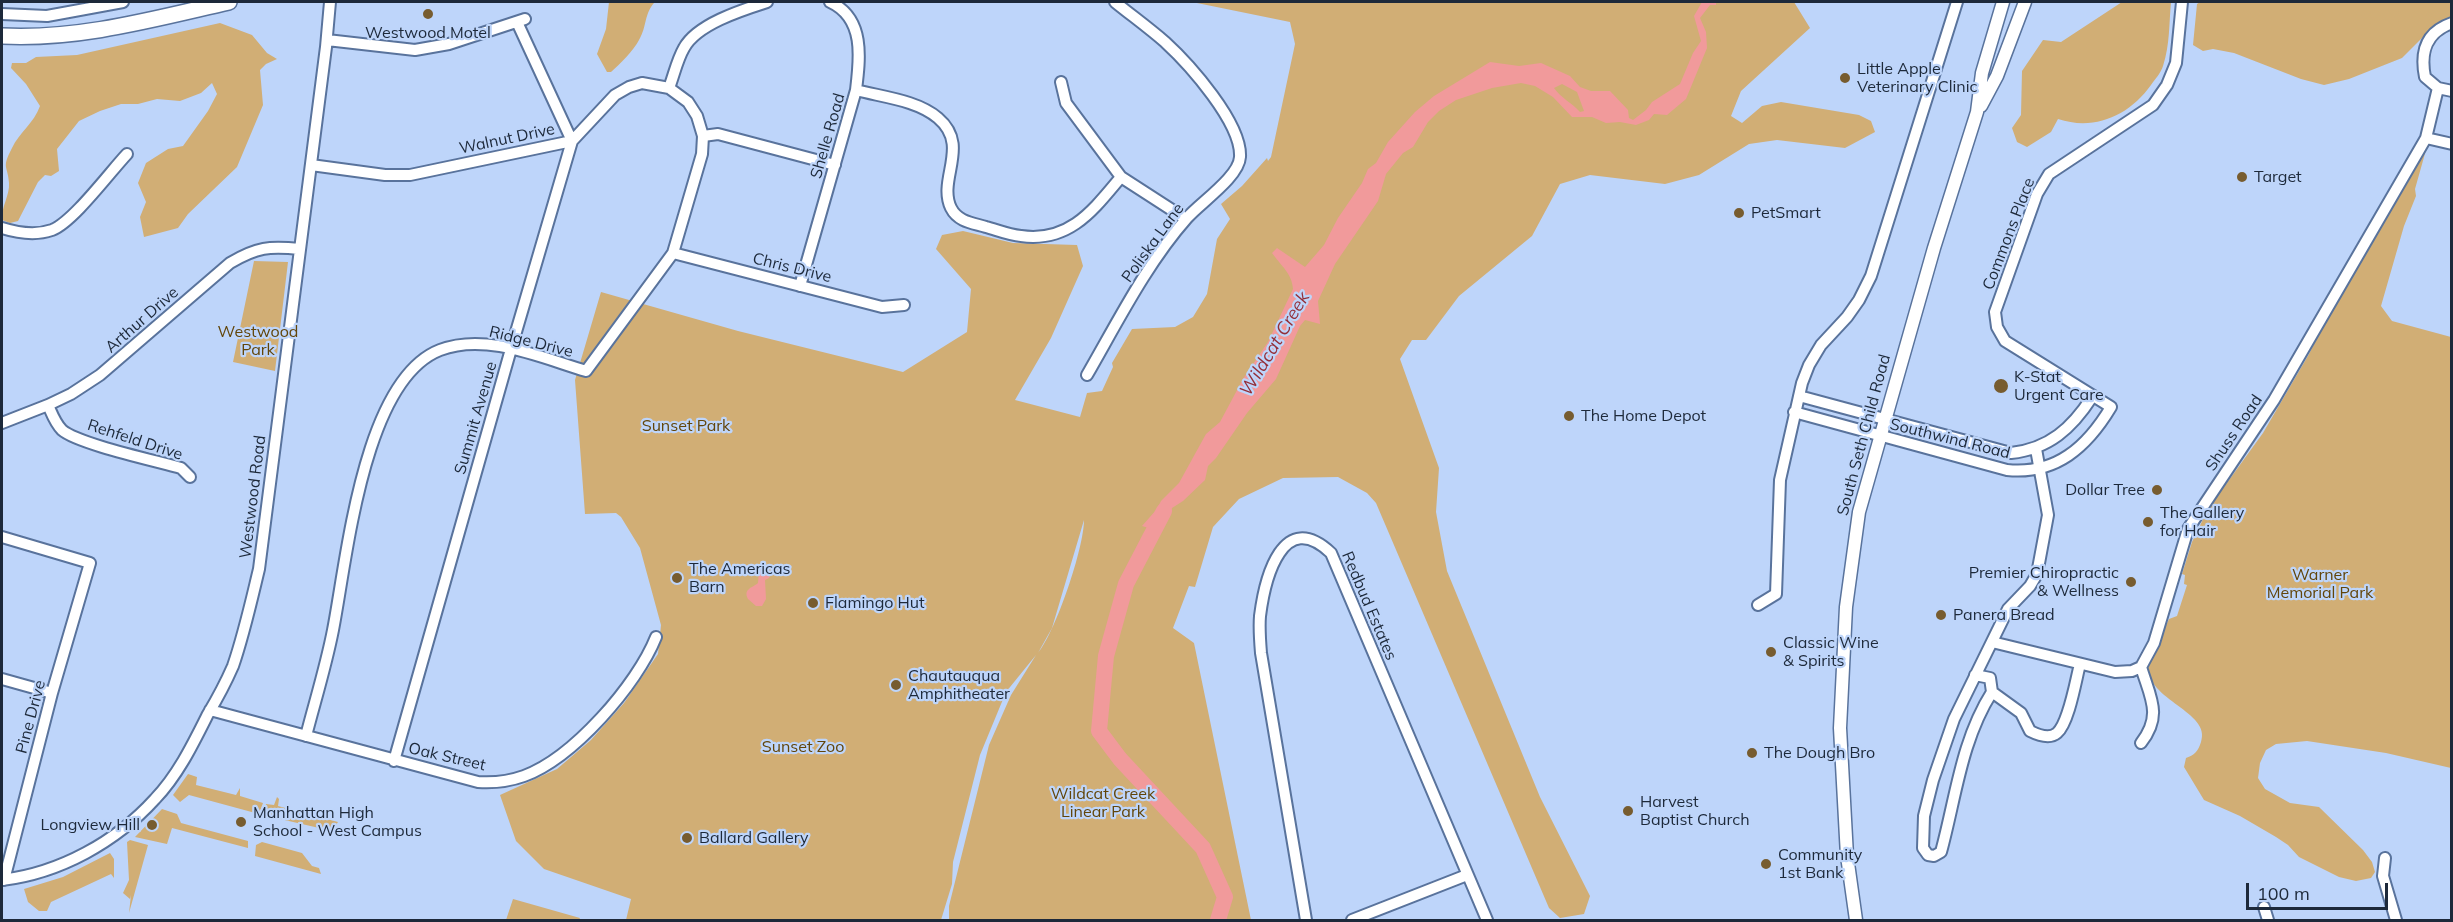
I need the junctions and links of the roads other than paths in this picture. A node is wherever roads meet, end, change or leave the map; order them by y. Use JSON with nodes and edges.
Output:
{"nodes":[{"id":1,"x":123,"y":2,"type":"edge"},
{"id":2,"x":229,"y":2,"type":"edge"},
{"id":3,"x":330,"y":2,"type":"edge"},
{"id":4,"x":767,"y":2,"type":"edge"},
{"id":5,"x":830,"y":2,"type":"edge"},
{"id":6,"x":1115,"y":2,"type":"edge"},
{"id":7,"x":1957,"y":2,"type":"edge"},
{"id":8,"x":2003,"y":2,"type":"edge"},
{"id":9,"x":2025,"y":2,"type":"edge"},
{"id":10,"x":2182,"y":2,"type":"edge"},
{"id":11,"x":2,"y":14,"type":"edge"},
{"id":12,"x":2451,"y":23,"type":"edge"},
{"id":13,"x":2,"y":36,"type":"edge"},
{"id":14,"x":327,"y":40,"type":"junction"},
{"id":15,"x":1061,"y":82,"type":"dead end"},
{"id":16,"x":669,"y":88,"type":"junction"},
{"id":17,"x":2439,"y":88,"type":"junction"},
{"id":18,"x":856,"y":90,"type":"junction"},
{"id":19,"x":2451,"y":92,"type":"edge"},
{"id":20,"x":1977,"y":112,"type":"junction"},
{"id":21,"x":703,"y":136,"type":"junction"},
{"id":22,"x":2426,"y":138,"type":"junction"},
{"id":23,"x":572,"y":141,"type":"junction"},
{"id":24,"x":2451,"y":144,"type":"edge"},
{"id":25,"x":127,"y":154,"type":"dead end"},
{"id":26,"x":311,"y":165,"type":"junction"},
{"id":27,"x":835,"y":165,"type":"junction"},
{"id":28,"x":1121,"y":177,"type":"junction"},
{"id":29,"x":1186,"y":219,"type":"junction"},
{"id":30,"x":2,"y":228,"type":"edge"},
{"id":31,"x":300,"y":249,"type":"junction"},
{"id":32,"x":673,"y":254,"type":"junction"},
{"id":33,"x":800,"y":286,"type":"junction"},
{"id":34,"x":904,"y":305,"type":"dead end"},
{"id":35,"x":511,"y":349,"type":"junction"},
{"id":36,"x":1087,"y":375,"type":"dead end"},
{"id":37,"x":59,"y":387,"type":"dead end"},
{"id":38,"x":1799,"y":396,"type":"junction"},
{"id":39,"x":2092,"y":397,"type":"junction"},
{"id":40,"x":64,"y":398,"type":"junction"},
{"id":41,"x":48,"y":405,"type":"junction"},
{"id":42,"x":2111,"y":407,"type":"joint"},
{"id":43,"x":1794,"y":412,"type":"junction"},
{"id":44,"x":1884,"y":419,"type":"junction"},
{"id":45,"x":2,"y":423,"type":"edge"},
{"id":46,"x":1879,"y":436,"type":"junction"},
{"id":47,"x":2036,"y":448,"type":"junction"},
{"id":48,"x":2041,"y":469,"type":"junction"},
{"id":49,"x":190,"y":477,"type":"dead end"},
{"id":50,"x":2,"y":537,"type":"edge"},
{"id":51,"x":1758,"y":605,"type":"dead end"},
{"id":52,"x":656,"y":637,"type":"dead end"},
{"id":53,"x":1992,"y":642,"type":"junction"},
{"id":54,"x":2079,"y":664,"type":"junction"},
{"id":55,"x":2141,"y":667,"type":"junction"},
{"id":56,"x":1975,"y":675,"type":"junction"},
{"id":57,"x":2,"y":680,"type":"edge"},
{"id":58,"x":1992,"y":692,"type":"junction"},
{"id":59,"x":52,"y":693,"type":"junction"},
{"id":60,"x":210,"y":710,"type":"junction"},
{"id":61,"x":306,"y":736,"type":"junction"},
{"id":62,"x":2141,"y":743,"type":"dead end"},
{"id":63,"x":394,"y":761,"type":"junction"},
{"id":64,"x":2385,"y":858,"type":"dead end"},
{"id":65,"x":1467,"y":875,"type":"junction"},
{"id":66,"x":3,"y":880,"type":"edge"},
{"id":67,"x":2264,"y":907,"type":"dead end"},
{"id":68,"x":1305,"y":921,"type":"edge"},
{"id":69,"x":1352,"y":921,"type":"edge"},
{"id":70,"x":1487,"y":921,"type":"edge"},
{"id":71,"x":1856,"y":921,"type":"edge"},
{"id":72,"x":2268,"y":921,"type":"edge"},
{"id":73,"x":2396,"y":921,"type":"edge"}],
"edges":[{"from":1,"to":11,"type":"street"},
{"from":2,"to":13,"type":"highway"},
{"from":3,"to":14,"type":"street","name":"Westwood Road"},
{"from":4,"to":16,"type":"street"},
{"from":5,"to":18,"type":"street","name":"Shelle Road"},
{"from":6,"to":29,"type":"street","name":"Poliska Lane"},
{"from":7,"to":38,"type":"street"},
{"from":8,"to":20,"type":"main road","name":"South Seth Child Road"},
{"from":9,"to":20,"type":"main road","name":"South Seth Child Road"},
{"from":10,"to":39,"type":"street","name":"Commons Place"},
{"from":12,"to":17,"type":"street"},
{"from":14,"to":23,"type":"street"},
{"from":14,"to":26,"type":"street","name":"Westwood Road"},
{"from":15,"to":28,"type":"street"},
{"from":16,"to":21,"type":"street"},
{"from":16,"to":23,"type":"street","name":"Walnut Drive"},
{"from":17,"to":19,"type":"street"},
{"from":17,"to":22,"type":"street","name":"Shuss Road"},
{"from":18,"to":27,"type":"street","name":"Shelle Road"},
{"from":18,"to":28,"type":"street"},
{"from":20,"to":44,"type":"main road","name":"South Seth Child Road"},
{"from":21,"to":27,"type":"street"},
{"from":21,"to":32,"type":"street","name":"Ridge Drive"},
{"from":22,"to":24,"type":"street"},
{"from":22,"to":55,"type":"street","name":"Shuss Road"},
{"from":23,"to":26,"type":"street","name":"Walnut Drive"},
{"from":23,"to":35,"type":"street","name":"Summit Avenue"},
{"from":25,"to":30,"type":"street"},
{"from":26,"to":31,"type":"street","name":"Westwood Road"},
{"from":27,"to":33,"type":"street","name":"Shelle Road"},
{"from":28,"to":29,"type":"street"},
{"from":29,"to":36,"type":"street","name":"Poliska Lane"},
{"from":31,"to":40,"type":"street","name":"Arthur Drive"},
{"from":31,"to":60,"type":"street","name":"Westwood Road"},
{"from":32,"to":33,"type":"street","name":"Chris Drive"},
{"from":32,"to":35,"type":"street","name":"Ridge Drive"},
{"from":33,"to":34,"type":"street","name":"Chris Drive"},
{"from":35,"to":61,"type":"street","name":"Ridge Drive"},
{"from":35,"to":63,"type":"street","name":"Summit Avenue"},
{"from":37,"to":40,"type":"street"},
{"from":38,"to":43,"type":"street"},
{"from":38,"to":44,"type":"street","name":"Southwind Road"},
{"from":39,"to":42,"type":"street","name":"Commons Place"},
{"from":39,"to":47,"type":"street","name":"Southwind Road"},
{"from":40,"to":41,"type":"street","name":"Arthur Drive"},
{"from":41,"to":45,"type":"street","name":"Arthur Drive"},
{"from":41,"to":49,"type":"street","name":"Rehfeld Drive"},
{"from":42,"to":48,"type":"street","name":"Southwind Road"},
{"from":43,"to":46,"type":"street","name":"Southwind Road"},
{"from":43,"to":51,"type":"street"},
{"from":44,"to":46,"type":"main road","name":"South Seth Child Road"},
{"from":44,"to":47,"type":"street","name":"Southwind Road"},
{"from":46,"to":48,"type":"street","name":"Southwind Road"},
{"from":46,"to":71,"type":"main road","name":"South Seth Child Road"},
{"from":47,"to":48,"type":"street"},
{"from":48,"to":53,"type":"street"},
{"from":50,"to":59,"type":"street","name":"Pine Drive"},
{"from":52,"to":63,"type":"street","name":"Oak Street"},
{"from":53,"to":54,"type":"street"},
{"from":53,"to":56,"type":"street"},
{"from":54,"to":55,"type":"street"},
{"from":54,"to":58,"type":"street"},
{"from":55,"to":62,"type":"street"},
{"from":56,"to":58,"type":"street"},
{"from":56,"to":58,"type":"street"},
{"from":57,"to":59,"type":"street"},
{"from":59,"to":66,"type":"street","name":"Pine Drive"},
{"from":60,"to":61,"type":"street","name":"Oak Street"},
{"from":60,"to":66,"type":"street","name":"Westwood Road"},
{"from":61,"to":63,"type":"street","name":"Oak Street"},
{"from":64,"to":73,"type":"street"},
{"from":65,"to":68,"type":"street","name":"Redbud Estates"},
{"from":65,"to":69,"type":"street"},
{"from":65,"to":70,"type":"street","name":"Redbud Estates"},
{"from":67,"to":72,"type":"street"}]}
